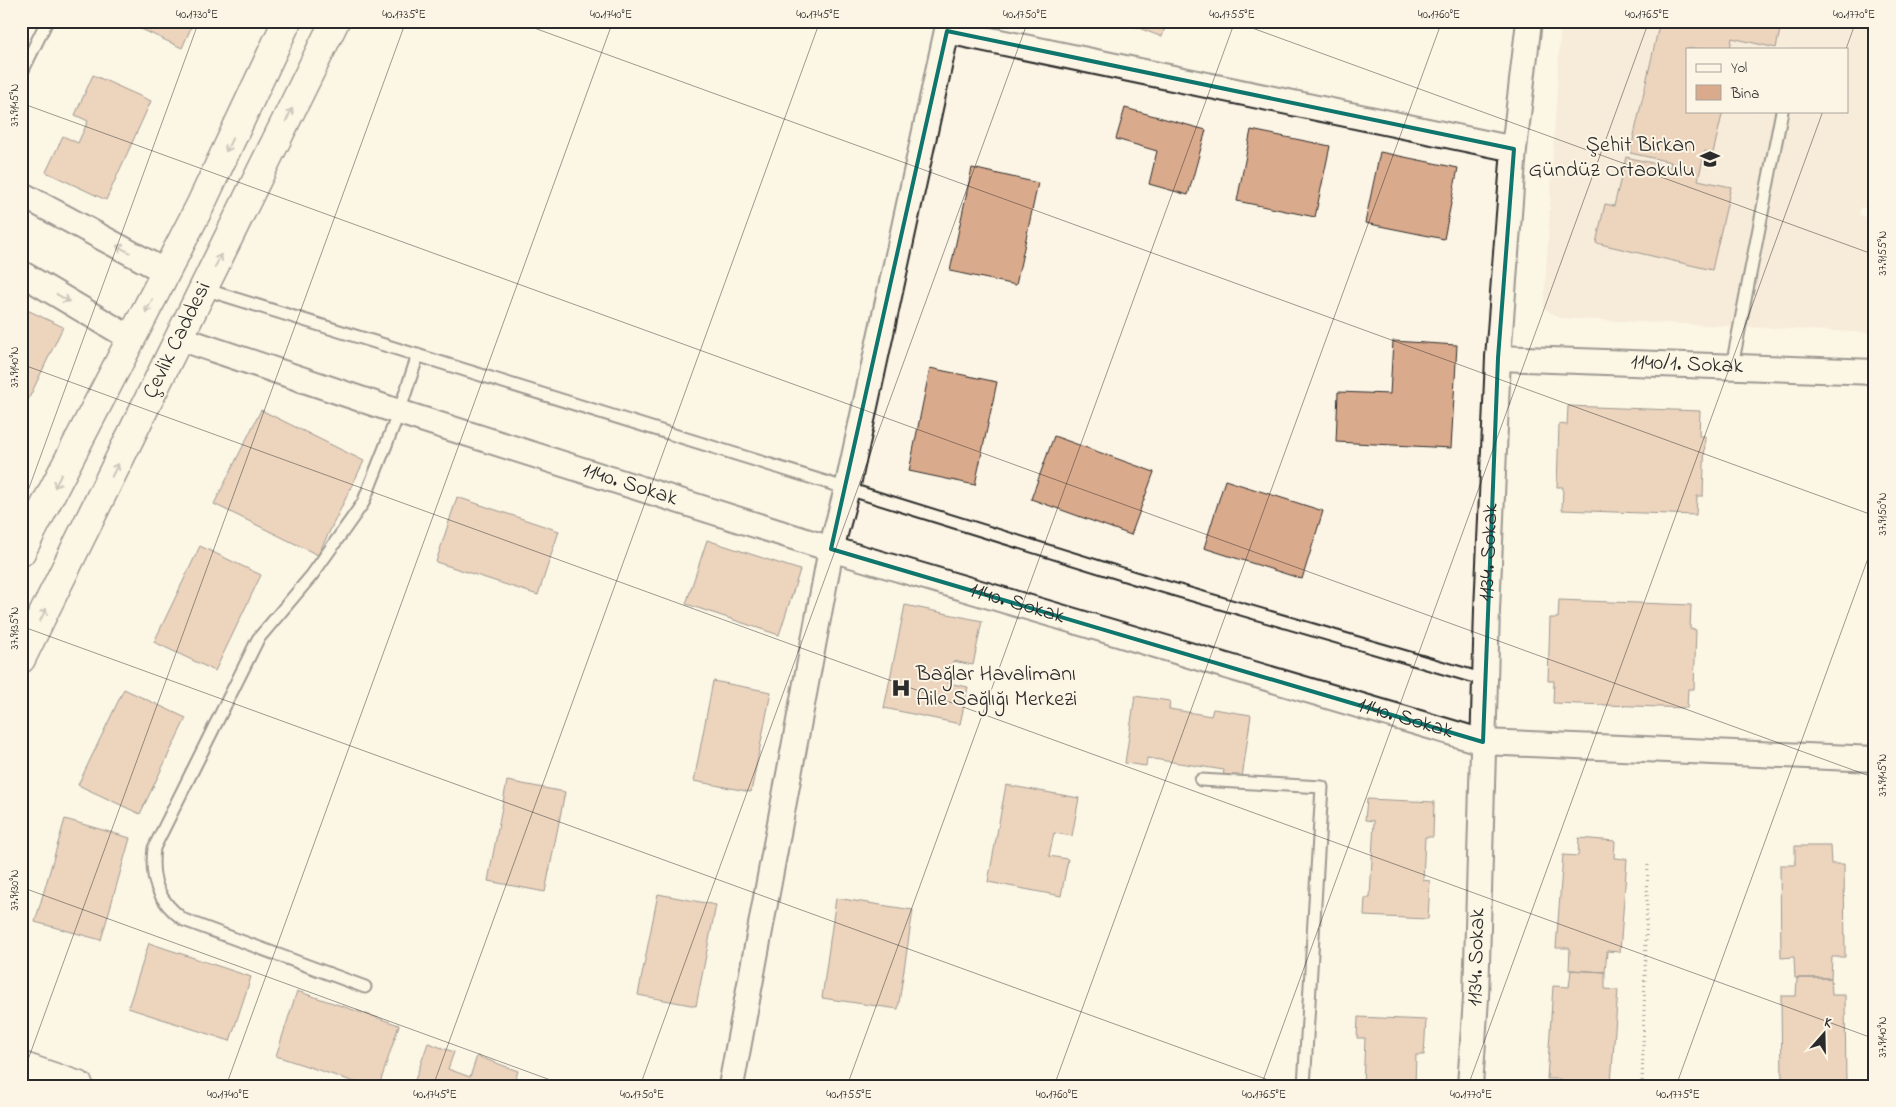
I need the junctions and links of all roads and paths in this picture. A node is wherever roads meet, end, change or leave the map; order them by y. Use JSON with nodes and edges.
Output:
{"nodes":[{"id":1,"x":47,"y":21,"type":"edge"},
{"id":2,"x":287,"y":21,"type":"edge"},
{"id":3,"x":335,"y":21,"type":"edge"},
{"id":4,"x":1529,"y":21,"type":"edge"},
{"id":5,"x":948,"y":26,"type":"edge"},
{"id":6,"x":21,"y":74,"type":"edge"},
{"id":7,"x":1782,"y":112,"type":"edge"},
{"id":8,"x":1514,"y":149,"type":"junction"},
{"id":9,"x":21,"y":194,"type":"edge"},
{"id":10,"x":166,"y":272,"type":"junction"},
{"id":11,"x":21,"y":273,"type":"edge"},
{"id":12,"x":204,"y":289,"type":"junction"},
{"id":13,"x":180,"y":338,"type":"junction"},
{"id":14,"x":132,"y":339,"type":"junction"},
{"id":15,"x":418,"y":355,"type":"junction"},
{"id":16,"x":1498,"y":358,"type":"junction"},
{"id":17,"x":1732,"y":366,"type":"junction"},
{"id":18,"x":1875,"y":372,"type":"edge"},
{"id":19,"x":399,"y":412,"type":"junction"},
{"id":20,"x":847,"y":489,"type":"junction"},
{"id":21,"x":831,"y":549,"type":"junction"},
{"id":22,"x":21,"y":552,"type":"edge"},
{"id":23,"x":21,"y":659,"type":"edge"},
{"id":24,"x":1485,"y":680,"type":"junction"},
{"id":25,"x":1483,"y":742,"type":"junction"},
{"id":26,"x":1875,"y":759,"type":"edge"},
{"id":27,"x":1201,"y":780,"type":"dead end"},
{"id":28,"x":1648,"y":863,"type":"dead end"},
{"id":29,"x":366,"y":987,"type":"dead end"},
{"id":30,"x":21,"y":1066,"type":"edge"},
{"id":31,"x":79,"y":1086,"type":"edge"},
{"id":32,"x":731,"y":1086,"type":"edge"},
{"id":33,"x":1304,"y":1086,"type":"edge"},
{"id":34,"x":1470,"y":1086,"type":"edge"},
{"id":35,"x":1642,"y":1086,"type":"edge"}],
"edges":[{"from":1,"to":6,"type":"lane"},
{"from":2,"to":10,"type":"main road","name":"Çevlik Caddesi","one_way":true},
{"from":12,"to":3,"type":"main road","name":"Çevlik Caddesi","one_way":true},
{"from":4,"to":8,"type":"street","name":"1134. Sokak"},
{"from":5,"to":8,"type":"street"},
{"from":5,"to":20,"type":"street"},
{"from":7,"to":17,"type":"lane"},
{"from":8,"to":16,"type":"street","name":"1134. Sokak"},
{"from":10,"to":9,"type":"street","one_way":true},
{"from":10,"to":14,"type":"main road","name":"Çevlik Caddesi","one_way":true},
{"from":11,"to":14,"type":"street","one_way":true},
{"from":12,"to":13,"type":"main road","name":"Çevlik Caddesi"},
{"from":12,"to":15,"type":"lane"},
{"from":13,"to":19,"type":"street","name":"1140. Sokak"},
{"from":23,"to":13,"type":"main road","name":"Çevlik Caddesi","one_way":true},
{"from":14,"to":22,"type":"main road","name":"Çevlik Caddesi","one_way":true},
{"from":15,"to":19,"type":"lane"},
{"from":15,"to":20,"type":"lane"},
{"from":16,"to":17,"type":"street","name":"1140/1. Sokak"},
{"from":16,"to":24,"type":"street","name":"1134. Sokak"},
{"from":17,"to":18,"type":"street","name":"1140/1. Sokak"},
{"from":19,"to":21,"type":"street","name":"1140. Sokak"},
{"from":19,"to":29,"type":"lane"},
{"from":20,"to":21,"type":"street"},
{"from":20,"to":24,"type":"lane"},
{"from":21,"to":25,"type":"street","name":"1140. Sokak"},
{"from":21,"to":32,"type":"street"},
{"from":24,"to":25,"type":"street","name":"1134. Sokak"},
{"from":25,"to":26,"type":"street","name":"1140. Sokak"},
{"from":25,"to":34,"type":"street","name":"1134. Sokak"},
{"from":27,"to":33,"type":"lane"},
{"from":28,"to":35,"type":"path"},
{"from":30,"to":31,"type":"main road"}]}
